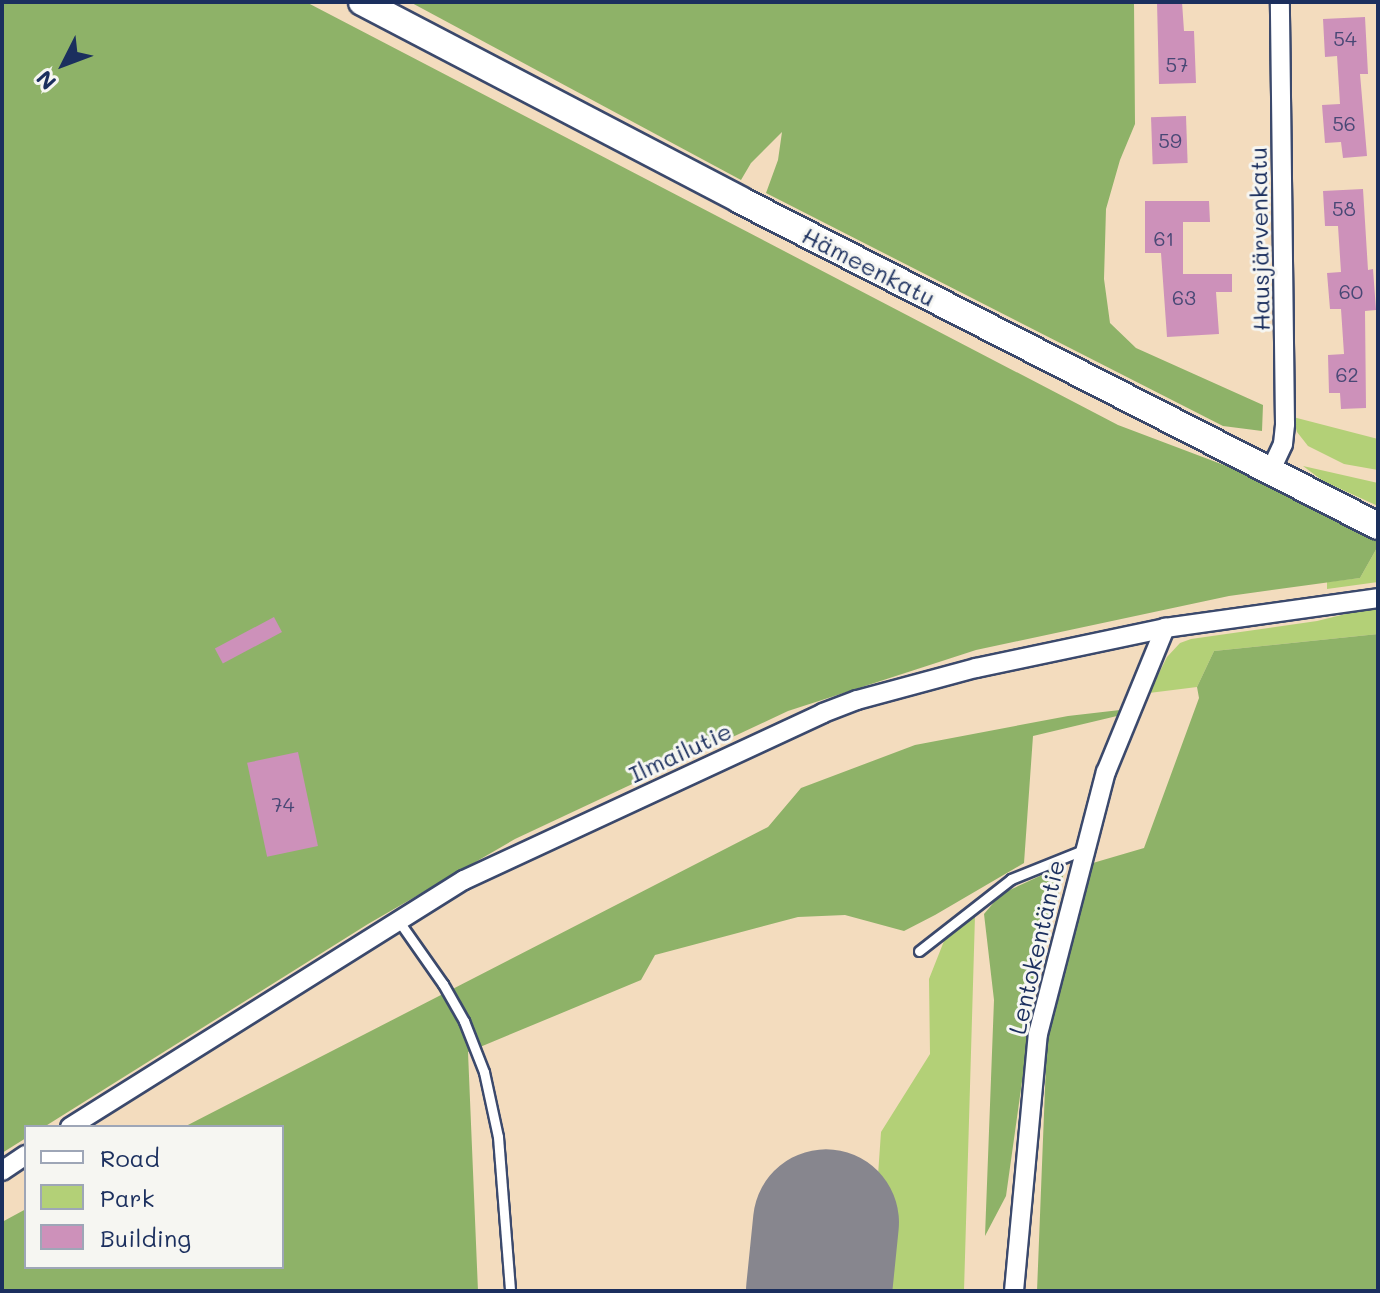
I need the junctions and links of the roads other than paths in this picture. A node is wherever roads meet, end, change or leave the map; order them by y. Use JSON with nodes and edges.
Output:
{"nodes":[{"id":1,"x":362,"y":2,"type":"edge"},
{"id":2,"x":1280,"y":2,"type":"edge"},
{"id":3,"x":1270,"y":472,"type":"junction"},
{"id":4,"x":1378,"y":526,"type":"edge"},
{"id":5,"x":1378,"y":598,"type":"edge"},
{"id":6,"x":1165,"y":628,"type":"junction"},
{"id":7,"x":1083,"y":850,"type":"junction"},
{"id":8,"x":398,"y":920,"type":"junction"},
{"id":9,"x":919,"y":951,"type":"dead end"},
{"id":10,"x":73,"y":1125,"type":"edge"},
{"id":11,"x":24,"y":1156,"type":"edge"},
{"id":12,"x":2,"y":1171,"type":"edge"},
{"id":13,"x":510,"y":1291,"type":"edge"},
{"id":14,"x":1014,"y":1291,"type":"edge"}],
"edges":[{"from":1,"to":3,"type":"main road","name":"Hämeenkatu"},
{"from":2,"to":3,"type":"street","name":"Hausjärvenkatu"},
{"from":3,"to":4,"type":"main road","name":"Hämeenkatu"},
{"from":5,"to":6,"type":"street","name":"Ilmailutie"},
{"from":6,"to":7,"type":"street","name":"Lentokentäntie"},
{"from":6,"to":8,"type":"street","name":"Ilmailutie"},
{"from":7,"to":9,"type":"lane"},
{"from":7,"to":14,"type":"street","name":"Lentokentäntie"},
{"from":8,"to":10,"type":"street","name":"Ilmailutie"},
{"from":8,"to":13,"type":"lane"},
{"from":11,"to":12,"type":"street"}]}
